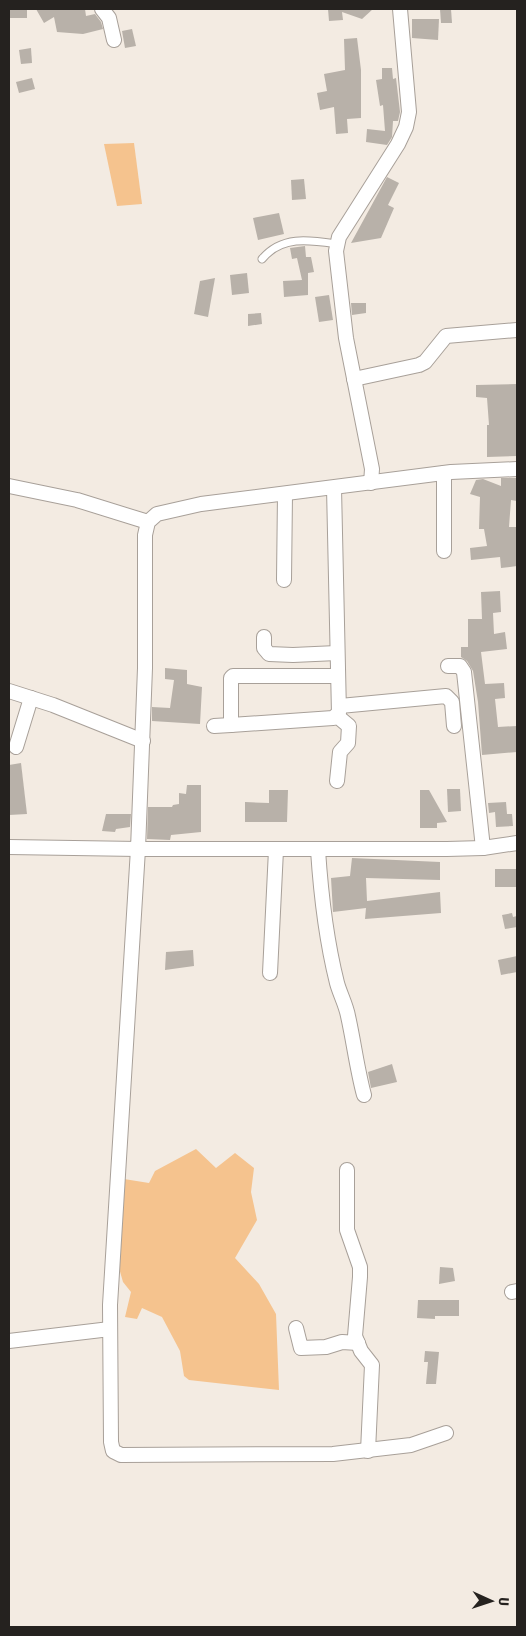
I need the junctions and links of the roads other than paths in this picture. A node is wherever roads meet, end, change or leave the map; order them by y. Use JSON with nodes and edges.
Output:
{"nodes":[{"id":1,"x":102,"y":9,"type":"edge"},
{"id":2,"x":400,"y":9,"type":"edge"},
{"id":3,"x":114,"y":40,"type":"dead end"},
{"id":4,"x":337,"y":244,"type":"junction"},
{"id":5,"x":262,"y":259,"type":"dead end"},
{"id":6,"x":517,"y":330,"type":"edge"},
{"id":7,"x":354,"y":379,"type":"junction"},
{"id":8,"x":517,"y":469,"type":"edge"},
{"id":9,"x":444,"y":472,"type":"junction"},
{"id":10,"x":371,"y":483,"type":"junction"},
{"id":11,"x":9,"y":486,"type":"edge"},
{"id":12,"x":334,"y":488,"type":"junction"},
{"id":13,"x":285,"y":494,"type":"junction"},
{"id":14,"x":148,"y":522,"type":"junction"},
{"id":15,"x":444,"y":551,"type":"dead end"},
{"id":16,"x":284,"y":580,"type":"dead end"},
{"id":17,"x":264,"y":637,"type":"dead end"},
{"id":18,"x":337,"y":653,"type":"junction"},
{"id":19,"x":448,"y":666,"type":"dead end"},
{"id":20,"x":337,"y":676,"type":"junction"},
{"id":21,"x":9,"y":691,"type":"edge"},
{"id":22,"x":31,"y":698,"type":"junction"},
{"id":23,"x":339,"y":711,"type":"junction"},
{"id":24,"x":231,"y":725,"type":"junction"},
{"id":25,"x":214,"y":726,"type":"dead end"},
{"id":26,"x":454,"y":726,"type":"dead end"},
{"id":27,"x":142,"y":742,"type":"junction"},
{"id":28,"x":16,"y":748,"type":"dead end"},
{"id":29,"x":337,"y":781,"type":"dead end"},
{"id":30,"x":517,"y":843,"type":"edge"},
{"id":31,"x":9,"y":847,"type":"edge"},
{"id":32,"x":483,"y":848,"type":"junction"},
{"id":33,"x":138,"y":849,"type":"junction"},
{"id":34,"x":276,"y":850,"type":"junction"},
{"id":35,"x":318,"y":850,"type":"junction"},
{"id":36,"x":270,"y":972,"type":"dead end"},
{"id":37,"x":364,"y":1095,"type":"dead end"},
{"id":38,"x":347,"y":1170,"type":"dead end"},
{"id":39,"x":296,"y":1328,"type":"dead end"},
{"id":40,"x":110,"y":1329,"type":"junction"},
{"id":41,"x":9,"y":1341,"type":"edge"},
{"id":42,"x":358,"y":1343,"type":"junction"},
{"id":43,"x":446,"y":1433,"type":"dead end"},
{"id":44,"x":368,"y":1451,"type":"junction"}],
"edges":[{"from":1,"to":3,"type":"street"},
{"from":2,"to":4,"type":"street"},
{"from":4,"to":5,"type":"lane"},
{"from":4,"to":7,"type":"street"},
{"from":6,"to":7,"type":"street"},
{"from":7,"to":10,"type":"street"},
{"from":8,"to":9,"type":"street"},
{"from":9,"to":10,"type":"street"},
{"from":9,"to":15,"type":"street"},
{"from":10,"to":12,"type":"street"},
{"from":11,"to":14,"type":"street"},
{"from":12,"to":13,"type":"street"},
{"from":12,"to":18,"type":"street"},
{"from":13,"to":14,"type":"street"},
{"from":13,"to":16,"type":"street"},
{"from":14,"to":27,"type":"street"},
{"from":17,"to":18,"type":"street"},
{"from":18,"to":20,"type":"street"},
{"from":19,"to":32,"type":"street"},
{"from":20,"to":23,"type":"street"},
{"from":20,"to":24,"type":"street"},
{"from":21,"to":22,"type":"street"},
{"from":22,"to":27,"type":"street"},
{"from":22,"to":28,"type":"street"},
{"from":23,"to":24,"type":"street"},
{"from":23,"to":26,"type":"street"},
{"from":23,"to":29,"type":"street"},
{"from":24,"to":25,"type":"street"},
{"from":27,"to":33,"type":"street"},
{"from":30,"to":32,"type":"street"},
{"from":31,"to":33,"type":"street"},
{"from":32,"to":35,"type":"street"},
{"from":33,"to":34,"type":"street"},
{"from":33,"to":40,"type":"street"},
{"from":34,"to":35,"type":"street"},
{"from":34,"to":36,"type":"street"},
{"from":35,"to":37,"type":"street"},
{"from":38,"to":42,"type":"street"},
{"from":39,"to":42,"type":"street"},
{"from":40,"to":41,"type":"street"},
{"from":40,"to":44,"type":"street"},
{"from":42,"to":44,"type":"street"},
{"from":43,"to":44,"type":"street"}]}
